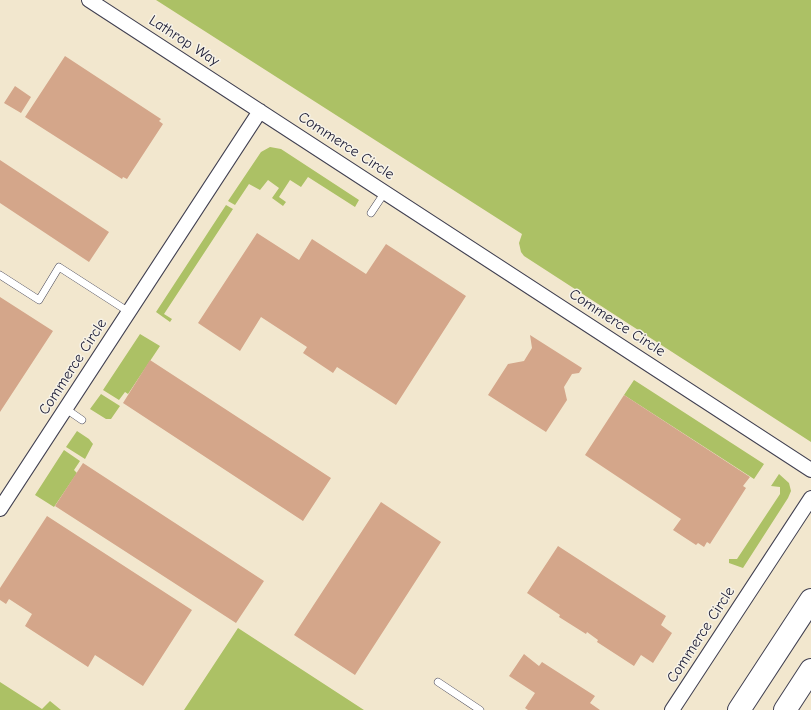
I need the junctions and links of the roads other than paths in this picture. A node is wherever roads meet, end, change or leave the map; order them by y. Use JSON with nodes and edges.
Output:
{"nodes":[{"id":1,"x":89,"y":0,"type":"edge"},
{"id":2,"x":260,"y":111,"type":"junction"},
{"id":3,"x":385,"y":192,"type":"junction"},
{"id":4,"x":371,"y":213,"type":"dead end"},
{"id":5,"x":0,"y":275,"type":"edge"},
{"id":6,"x":129,"y":312,"type":"junction"},
{"id":7,"x":66,"y":409,"type":"junction"},
{"id":8,"x":82,"y":420,"type":"dead end"},
{"id":9,"x":811,"y":470,"type":"edge"},
{"id":10,"x":811,"y":498,"type":"edge"},
{"id":11,"x":0,"y":510,"type":"edge"},
{"id":12,"x":811,"y":600,"type":"edge"},
{"id":13,"x":811,"y":670,"type":"edge"},
{"id":14,"x":438,"y":682,"type":"dead end"},
{"id":15,"x":480,"y":710,"type":"edge"},
{"id":16,"x":672,"y":710,"type":"edge"},
{"id":17,"x":739,"y":710,"type":"edge"},
{"id":18,"x":785,"y":710,"type":"edge"}],
"edges":[{"from":1,"to":2,"type":"street","name":"Lathrop Way"},
{"from":2,"to":3,"type":"street","name":"Commerce Circle"},
{"from":2,"to":6,"type":"street","name":"Commerce Circle"},
{"from":3,"to":4,"type":"lane"},
{"from":3,"to":9,"type":"street","name":"Commerce Circle"},
{"from":5,"to":6,"type":"lane"},
{"from":6,"to":7,"type":"street","name":"Commerce Circle"},
{"from":7,"to":8,"type":"lane"},
{"from":7,"to":11,"type":"street","name":"Commerce Circle"},
{"from":10,"to":16,"type":"street","name":"Commerce Circle"},
{"from":12,"to":17,"type":"highway"},
{"from":13,"to":18,"type":"highway"},
{"from":14,"to":15,"type":"lane"}]}
